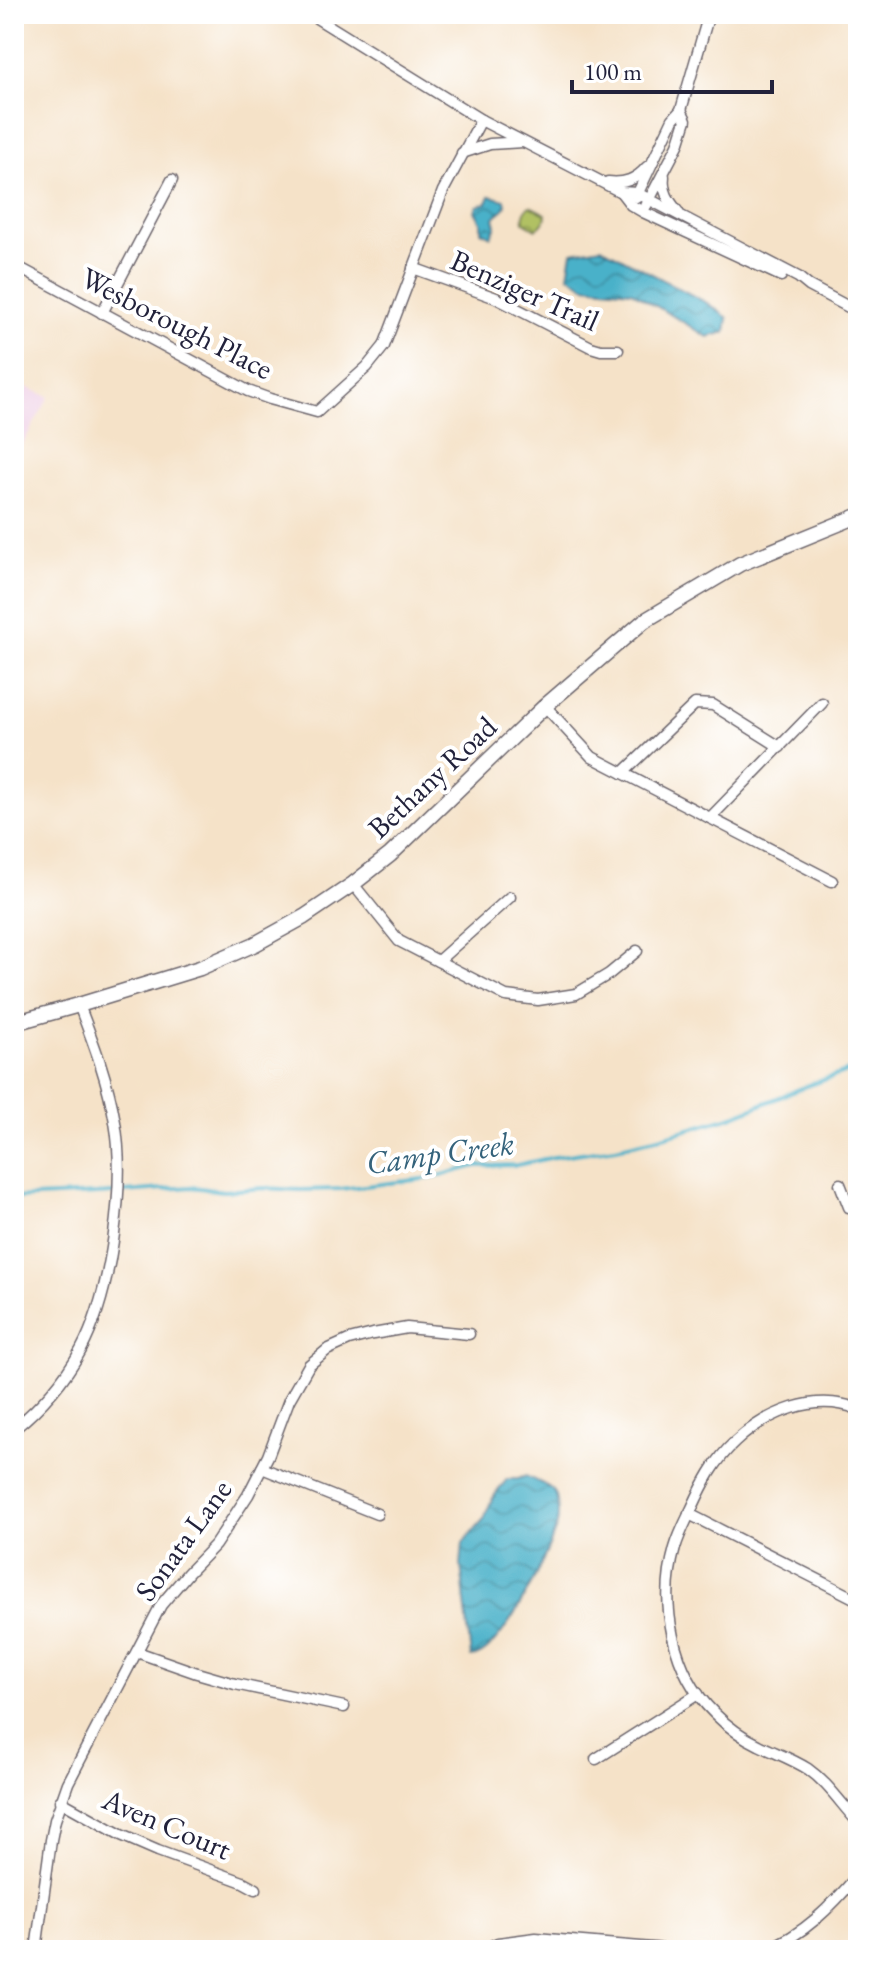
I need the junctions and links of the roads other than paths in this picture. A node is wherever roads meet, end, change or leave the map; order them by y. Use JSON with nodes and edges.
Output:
{"nodes":[{"id":1,"x":310,"y":14,"type":"edge"},
{"id":2,"x":709,"y":14,"type":"edge"},
{"id":3,"x":681,"y":110,"type":"junction"},
{"id":4,"x":481,"y":120,"type":"junction"},
{"id":5,"x":527,"y":143,"type":"junction"},
{"id":6,"x":462,"y":153,"type":"junction"},
{"id":7,"x":657,"y":153,"type":"junction"},
{"id":8,"x":665,"y":171,"type":"junction"},
{"id":9,"x":591,"y":177,"type":"junction"},
{"id":10,"x":172,"y":180,"type":"dead end"},
{"id":11,"x":621,"y":192,"type":"junction"},
{"id":12,"x":637,"y":193,"type":"junction"},
{"id":13,"x":650,"y":200,"type":"junction"},
{"id":14,"x":631,"y":205,"type":"junction"},
{"id":15,"x":643,"y":212,"type":"junction"},
{"id":16,"x":686,"y":219,"type":"junction"},
{"id":17,"x":14,"y":265,"type":"edge"},
{"id":18,"x":413,"y":268,"type":"junction"},
{"id":19,"x":809,"y":286,"type":"junction"},
{"id":20,"x":858,"y":312,"type":"edge"},
{"id":21,"x":102,"y":313,"type":"junction"},
{"id":22,"x":618,"y":350,"type":"dead end"},
{"id":23,"x":858,"y":516,"type":"edge"},
{"id":24,"x":822,"y":703,"type":"dead end"},
{"id":25,"x":545,"y":706,"type":"junction"},
{"id":26,"x":780,"y":747,"type":"junction"},
{"id":27,"x":623,"y":773,"type":"junction"},
{"id":28,"x":710,"y":818,"type":"junction"},
{"id":29,"x":832,"y":881,"type":"dead end"},
{"id":30,"x":353,"y":884,"type":"junction"},
{"id":31,"x":510,"y":897,"type":"dead end"},
{"id":32,"x":637,"y":951,"type":"dead end"},
{"id":33,"x":438,"y":961,"type":"junction"},
{"id":34,"x":79,"y":1005,"type":"junction"},
{"id":35,"x":14,"y":1023,"type":"edge"},
{"id":36,"x":840,"y":1184,"type":"dead end"},
{"id":37,"x":858,"y":1205,"type":"edge"},
{"id":38,"x":469,"y":1334,"type":"dead end"},
{"id":39,"x":858,"y":1409,"type":"edge"},
{"id":40,"x":14,"y":1429,"type":"edge"},
{"id":41,"x":262,"y":1468,"type":"junction"},
{"id":42,"x":377,"y":1514,"type":"dead end"},
{"id":43,"x":689,"y":1514,"type":"junction"},
{"id":44,"x":858,"y":1600,"type":"edge"},
{"id":45,"x":137,"y":1652,"type":"junction"},
{"id":46,"x":698,"y":1694,"type":"junction"},
{"id":47,"x":344,"y":1707,"type":"dead end"},
{"id":48,"x":596,"y":1759,"type":"dead end"},
{"id":49,"x":60,"y":1801,"type":"junction"},
{"id":50,"x":858,"y":1822,"type":"edge"},
{"id":51,"x":858,"y":1875,"type":"edge"},
{"id":52,"x":256,"y":1889,"type":"dead end"},
{"id":53,"x":594,"y":1947,"type":"edge"},
{"id":54,"x":36,"y":1950,"type":"edge"},
{"id":55,"x":483,"y":1950,"type":"edge"},
{"id":56,"x":676,"y":1950,"type":"edge"},
{"id":57,"x":765,"y":1950,"type":"edge"}],
"edges":[{"from":1,"to":4,"type":"street"},
{"from":2,"to":3,"type":"street"},
{"from":3,"to":7,"type":"street"},
{"from":3,"to":8,"type":"street"},
{"from":4,"to":5,"type":"street"},
{"from":4,"to":6,"type":"street","name":"Wesborough Place"},
{"from":5,"to":6,"type":"street"},
{"from":5,"to":9,"type":"street"},
{"from":6,"to":18,"type":"street","name":"Wesborough Place"},
{"from":7,"to":9,"type":"street"},
{"from":7,"to":12,"type":"street"},
{"from":8,"to":13,"type":"street"},
{"from":8,"to":16,"type":"street"},
{"from":9,"to":11,"type":"street"},
{"from":10,"to":21,"type":"street"},
{"from":11,"to":12,"type":"street"},
{"from":11,"to":14,"type":"street"},
{"from":12,"to":13,"type":"street"},
{"from":12,"to":14,"type":"street"},
{"from":13,"to":15,"type":"street"},
{"from":13,"to":16,"type":"street"},
{"from":14,"to":15,"type":"street"},
{"from":15,"to":19,"type":"street"},
{"from":16,"to":19,"type":"street"},
{"from":17,"to":21,"type":"street","name":"Wesborough Place"},
{"from":18,"to":21,"type":"street","name":"Wesborough Place"},
{"from":18,"to":22,"type":"street","name":"Benziger Trail"},
{"from":19,"to":20,"type":"street"},
{"from":23,"to":25,"type":"street","name":"Bethany Road"},
{"from":24,"to":26,"type":"street"},
{"from":25,"to":27,"type":"street"},
{"from":25,"to":30,"type":"street","name":"Bethany Road"},
{"from":26,"to":27,"type":"street"},
{"from":26,"to":28,"type":"street"},
{"from":27,"to":28,"type":"street"},
{"from":28,"to":29,"type":"street"},
{"from":30,"to":33,"type":"street"},
{"from":30,"to":34,"type":"street","name":"Bethany Road"},
{"from":31,"to":33,"type":"street"},
{"from":32,"to":33,"type":"street"},
{"from":34,"to":35,"type":"street","name":"Bethany Road"},
{"from":34,"to":40,"type":"street"},
{"from":36,"to":37,"type":"street"},
{"from":38,"to":41,"type":"street","name":"Sonata Lane"},
{"from":39,"to":43,"type":"street"},
{"from":41,"to":42,"type":"street"},
{"from":41,"to":45,"type":"street","name":"Sonata Lane"},
{"from":43,"to":44,"type":"street"},
{"from":43,"to":46,"type":"street"},
{"from":45,"to":47,"type":"street"},
{"from":45,"to":49,"type":"street","name":"Sonata Lane"},
{"from":46,"to":48,"type":"street"},
{"from":46,"to":50,"type":"street"},
{"from":49,"to":52,"type":"street","name":"Aven Court"},
{"from":49,"to":54,"type":"street","name":"Sonata Lane"},
{"from":51,"to":57,"type":"street"},
{"from":53,"to":55,"type":"street"},
{"from":53,"to":56,"type":"street"}]}
